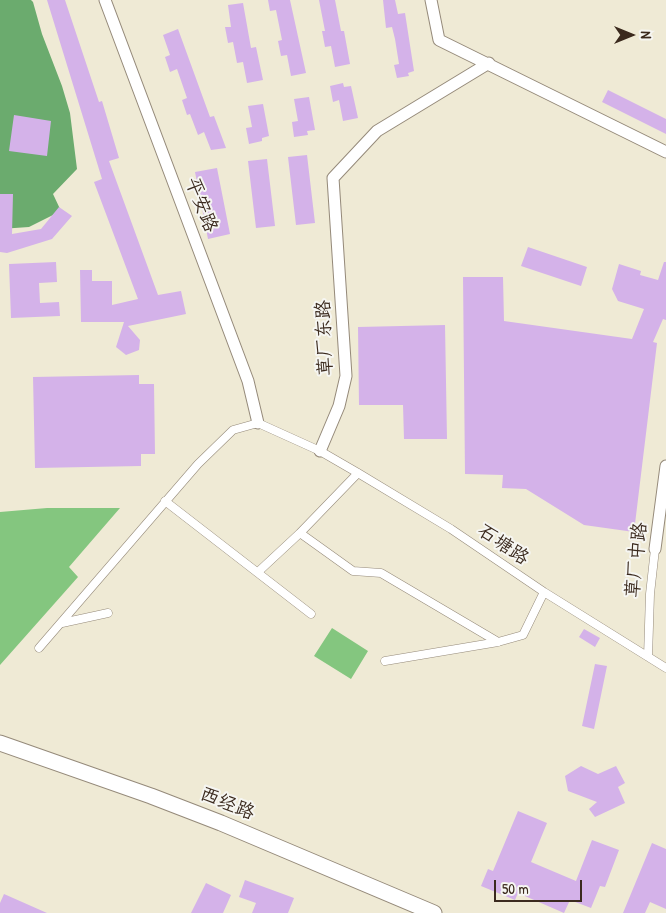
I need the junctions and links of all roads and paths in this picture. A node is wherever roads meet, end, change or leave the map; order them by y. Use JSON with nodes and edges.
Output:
{"nodes":[{"id":1,"x":105,"y":0,"type":"edge"},
{"id":2,"x":431,"y":0,"type":"edge"},
{"id":3,"x":489,"y":63,"type":"junction"},
{"id":4,"x":666,"y":152,"type":"edge"},
{"id":5,"x":258,"y":423,"type":"junction"},
{"id":6,"x":320,"y":451,"type":"junction"},
{"id":7,"x":666,"y":466,"type":"edge"},
{"id":8,"x":358,"y":473,"type":"junction"},
{"id":9,"x":165,"y":501,"type":"junction"},
{"id":10,"x":300,"y":533,"type":"junction"},
{"id":11,"x":655,"y":549,"type":"joint"},
{"id":12,"x":258,"y":572,"type":"junction"},
{"id":13,"x":544,"y":592,"type":"junction"},
{"id":14,"x":108,"y":613,"type":"dead end"},
{"id":15,"x":311,"y":614,"type":"dead end"},
{"id":16,"x":62,"y":623,"type":"junction"},
{"id":17,"x":498,"y":642,"type":"junction"},
{"id":18,"x":39,"y":648,"type":"dead end"},
{"id":19,"x":648,"y":657,"type":"junction"},
{"id":20,"x":385,"y":661,"type":"dead end"},
{"id":21,"x":666,"y":668,"type":"edge"},
{"id":22,"x":0,"y":743,"type":"edge"},
{"id":23,"x":434,"y":913,"type":"edge"}],
"edges":[{"from":1,"to":5,"type":"street","name":"平安路"},
{"from":2,"to":3,"type":"street"},
{"from":3,"to":4,"type":"street"},
{"from":3,"to":6,"type":"street","name":"草厂东路"},
{"from":5,"to":6,"type":"street"},
{"from":5,"to":9,"type":"street"},
{"from":6,"to":8,"type":"street","name":"石塘路"},
{"from":7,"to":11,"type":"street","name":"草厂中路"},
{"from":8,"to":10,"type":"street"},
{"from":8,"to":13,"type":"street","name":"石塘路"},
{"from":9,"to":12,"type":"street"},
{"from":9,"to":16,"type":"street"},
{"from":10,"to":12,"type":"street"},
{"from":10,"to":17,"type":"street"},
{"from":11,"to":19,"type":"street","name":"草厂中路"},
{"from":12,"to":15,"type":"street"},
{"from":13,"to":17,"type":"street"},
{"from":13,"to":19,"type":"street","name":"石塘路"},
{"from":14,"to":16,"type":"street"},
{"from":16,"to":18,"type":"street"},
{"from":17,"to":20,"type":"street"},
{"from":19,"to":21,"type":"street","name":"石塘路"},
{"from":22,"to":23,"type":"main road","name":"西经路"}]}
